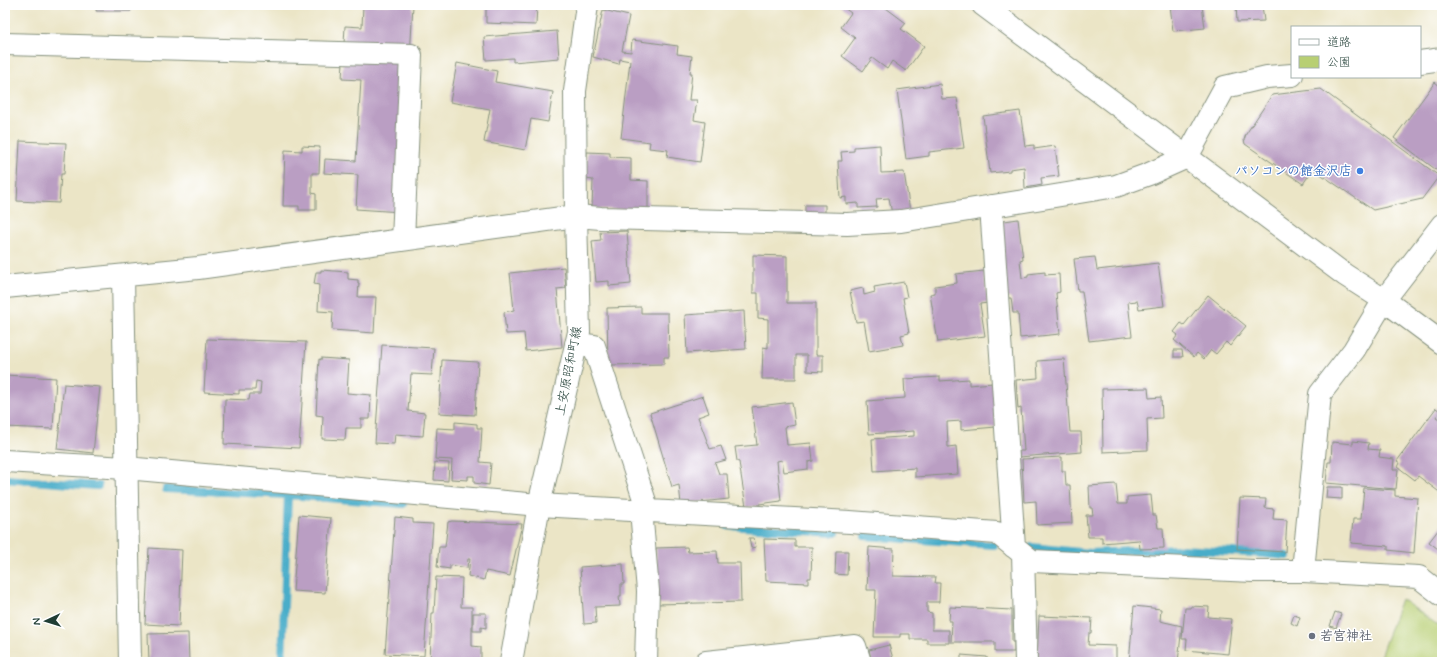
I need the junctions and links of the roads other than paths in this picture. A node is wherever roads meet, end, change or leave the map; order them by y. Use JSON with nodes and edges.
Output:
{"nodes":[{"id":1,"x":587,"y":5,"type":"edge"},
{"id":2,"x":983,"y":5,"type":"edge"},
{"id":3,"x":5,"y":44,"type":"edge"},
{"id":4,"x":1442,"y":60,"type":"edge"},
{"id":5,"x":1421,"y":62,"type":"edge"},
{"id":6,"x":1291,"y":75,"type":"edge"},
{"id":7,"x":1187,"y":157,"type":"junction"},
{"id":8,"x":991,"y":206,"type":"junction"},
{"id":9,"x":576,"y":216,"type":"junction"},
{"id":10,"x":1442,"y":225,"type":"edge"},
{"id":11,"x":402,"y":240,"type":"junction"},
{"id":12,"x":123,"y":276,"type":"junction"},
{"id":13,"x":5,"y":287,"type":"edge"},
{"id":14,"x":1384,"y":300,"type":"junction"},
{"id":15,"x":1442,"y":343,"type":"edge"},
{"id":16,"x":576,"y":344,"type":"junction"},
{"id":17,"x":5,"y":461,"type":"edge"},
{"id":18,"x":126,"y":468,"type":"junction"},
{"id":19,"x":540,"y":505,"type":"junction"},
{"id":20,"x":645,"y":510,"type":"junction"},
{"id":21,"x":1019,"y":550,"type":"junction"},
{"id":22,"x":1303,"y":571,"type":"junction"},
{"id":23,"x":1442,"y":595,"type":"edge"},
{"id":24,"x":130,"y":662,"type":"edge"},
{"id":25,"x":510,"y":662,"type":"edge"},
{"id":26,"x":646,"y":662,"type":"edge"},
{"id":27,"x":706,"y":662,"type":"edge"},
{"id":28,"x":860,"y":662,"type":"edge"},
{"id":29,"x":1026,"y":662,"type":"edge"}],
"edges":[{"from":1,"to":9,"type":"street","name":"上安原昭和町線"},
{"from":2,"to":7,"type":"street"},
{"from":3,"to":11,"type":"street"},
{"from":4,"to":5,"type":"street"},
{"from":6,"to":7,"type":"street"},
{"from":7,"to":8,"type":"street"},
{"from":7,"to":14,"type":"street"},
{"from":8,"to":9,"type":"street"},
{"from":8,"to":21,"type":"street"},
{"from":9,"to":11,"type":"street"},
{"from":9,"to":16,"type":"street","name":"上安原昭和町線"},
{"from":10,"to":14,"type":"street"},
{"from":11,"to":12,"type":"street"},
{"from":12,"to":13,"type":"street"},
{"from":12,"to":18,"type":"street"},
{"from":14,"to":15,"type":"street"},
{"from":14,"to":22,"type":"street"},
{"from":16,"to":19,"type":"street","name":"上安原昭和町線"},
{"from":16,"to":20,"type":"street"},
{"from":17,"to":18,"type":"street"},
{"from":18,"to":19,"type":"street"},
{"from":18,"to":24,"type":"street"},
{"from":19,"to":20,"type":"street"},
{"from":19,"to":25,"type":"street","name":"上安原昭和町線"},
{"from":20,"to":21,"type":"street"},
{"from":20,"to":26,"type":"street"},
{"from":21,"to":22,"type":"street"},
{"from":21,"to":29,"type":"street"},
{"from":22,"to":23,"type":"street"},
{"from":27,"to":28,"type":"street"}]}
